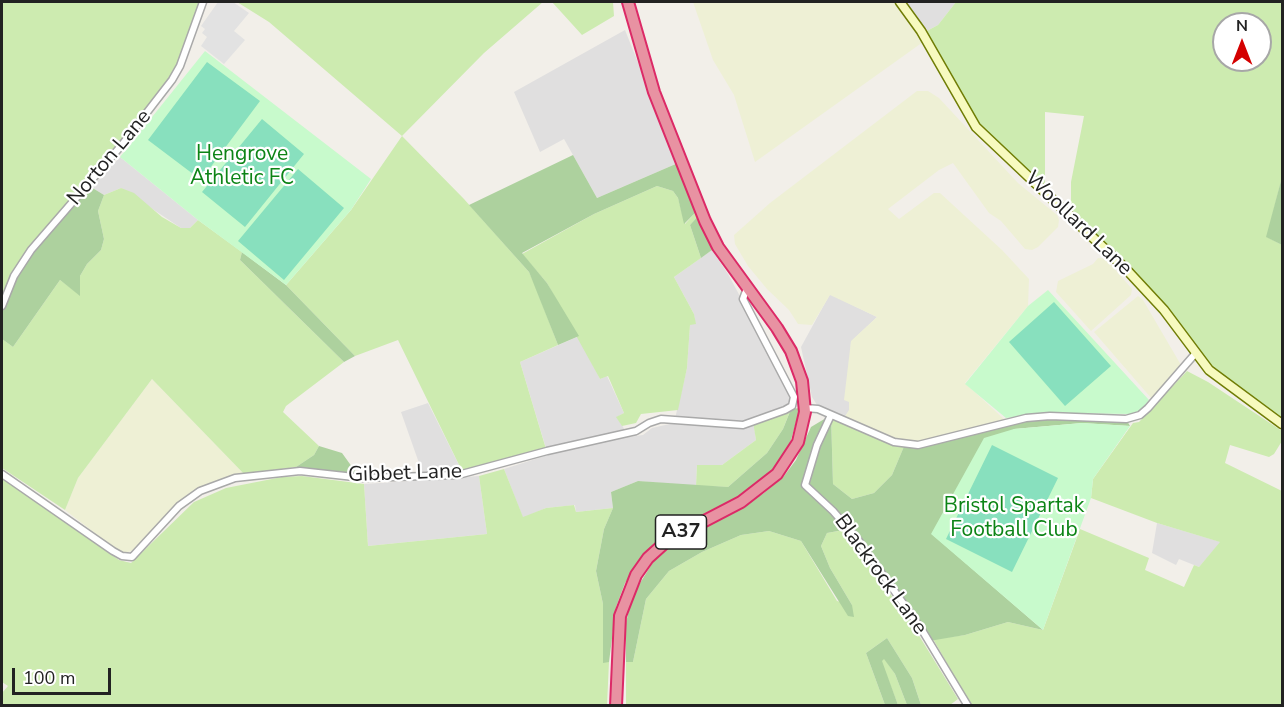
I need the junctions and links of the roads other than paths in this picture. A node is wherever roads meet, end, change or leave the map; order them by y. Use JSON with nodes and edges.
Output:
{"nodes":[{"id":1,"x":203,"y":2,"type":"edge"},
{"id":2,"x":628,"y":2,"type":"edge"},
{"id":3,"x":900,"y":2,"type":"edge"},
{"id":4,"x":747,"y":288,"type":"junction"},
{"id":5,"x":2,"y":306,"type":"edge"},
{"id":6,"x":1195,"y":354,"type":"junction"},
{"id":7,"x":805,"y":408,"type":"junction"},
{"id":8,"x":831,"y":415,"type":"junction"},
{"id":9,"x":1282,"y":424,"type":"edge"},
{"id":10,"x":2,"y":474,"type":"edge"},
{"id":11,"x":616,"y":705,"type":"edge"},
{"id":12,"x":968,"y":705,"type":"edge"}],
"edges":[{"from":1,"to":5,"type":"street","name":"Norton Lane"},
{"from":2,"to":4,"type":"highway","number":"A37"},
{"from":3,"to":6,"type":"street","name":"Woollard Lane"},
{"from":4,"to":7,"type":"highway","number":"A37"},
{"from":4,"to":10,"type":"street","name":"Gibbet Lane"},
{"from":6,"to":8,"type":"street"},
{"from":6,"to":9,"type":"street","name":"Woollard Lane"},
{"from":7,"to":8,"type":"street"},
{"from":7,"to":11,"type":"highway","number":"A37"},
{"from":8,"to":12,"type":"street","name":"Blackrock Lane"}]}
